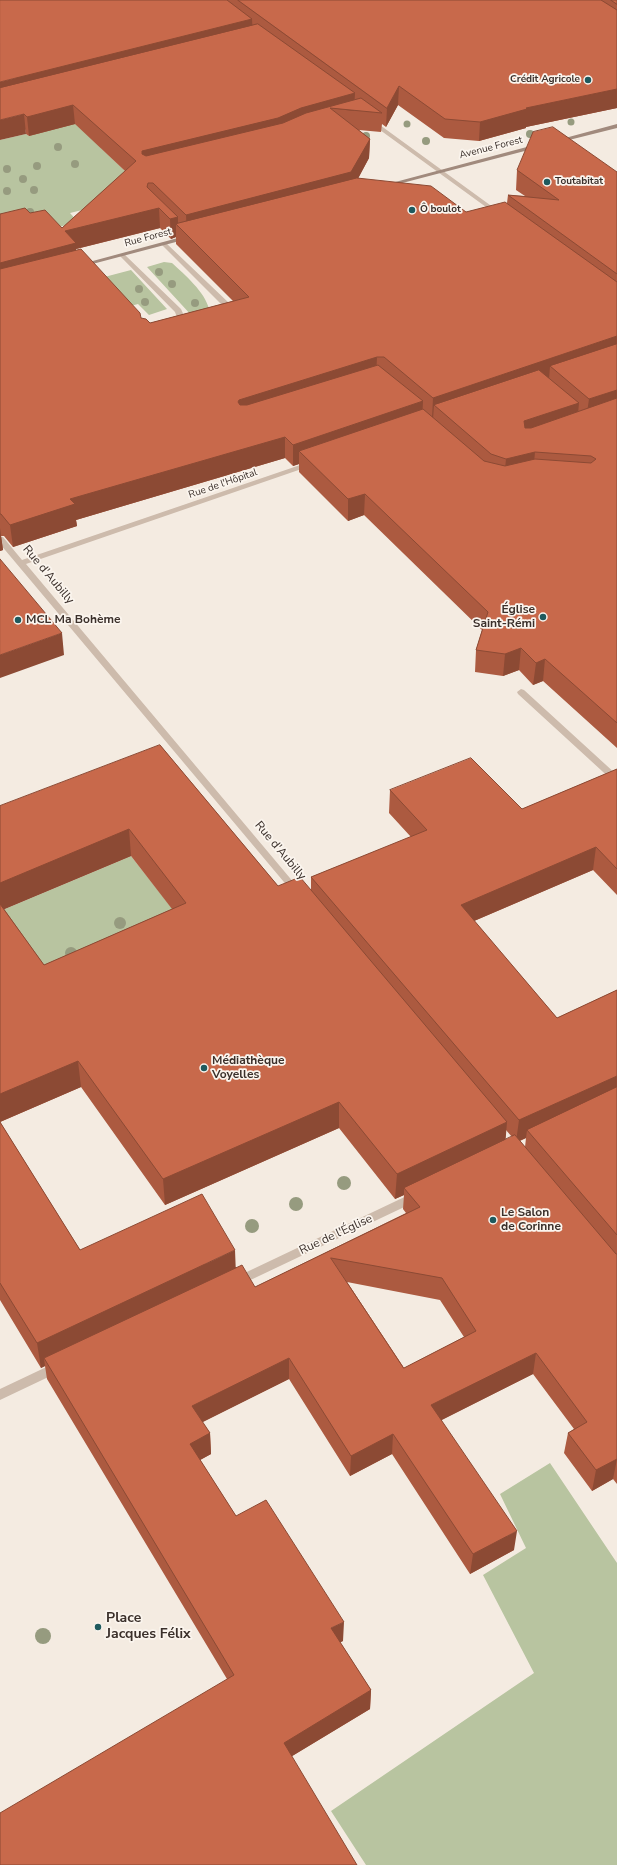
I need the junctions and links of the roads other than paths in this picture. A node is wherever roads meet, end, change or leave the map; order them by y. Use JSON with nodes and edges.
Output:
{"nodes":[{"id":1,"x":368,"y":118,"type":"edge"},
{"id":2,"x":617,"y":126,"type":"edge"},
{"id":3,"x":551,"y":143,"type":"edge"},
{"id":4,"x":544,"y":145,"type":"edge"},
{"id":5,"x":440,"y":171,"type":"junction"},
{"id":6,"x":377,"y":188,"type":"edge"},
{"id":7,"x":508,"y":221,"type":"edge"},
{"id":8,"x":179,"y":233,"type":"edge"},
{"id":9,"x":200,"y":234,"type":"edge"},
{"id":10,"x":185,"y":238,"type":"junction"},
{"id":11,"x":164,"y":244,"type":"junction"},
{"id":12,"x":122,"y":254,"type":"junction"},
{"id":13,"x":76,"y":267,"type":"edge"},
{"id":14,"x":222,"y":316,"type":"edge"},
{"id":15,"x":166,"y":330,"type":"edge"},
{"id":16,"x":320,"y":462,"type":"edge"},
{"id":17,"x":0,"y":538,"type":"edge"},
{"id":18,"x":21,"y":563,"type":"junction"},
{"id":19,"x":521,"y":692,"type":"dead end"},
{"id":20,"x":617,"y":780,"type":"edge"},
{"id":21,"x":304,"y":900,"type":"edge"},
{"id":22,"x":423,"y":1193,"type":"edge"},
{"id":23,"x":228,"y":1286,"type":"edge"},
{"id":24,"x":69,"y":1362,"type":"edge"},
{"id":25,"x":0,"y":1395,"type":"edge"}],
"edges":[{"from":1,"to":5,"type":"street"},
{"from":2,"to":3,"type":"main road"},
{"from":4,"to":5,"type":"main road","name":"Avenue Forest"},
{"from":5,"to":6,"type":"main road"},
{"from":5,"to":7,"type":"street"},
{"from":8,"to":10,"type":"street"},
{"from":9,"to":10,"type":"main road","name":"Rue Forest"},
{"from":10,"to":11,"type":"main road","name":"Rue Forest"},
{"from":11,"to":12,"type":"main road","name":"Rue Forest"},
{"from":11,"to":14,"type":"street"},
{"from":12,"to":13,"type":"main road","name":"Rue Forest"},
{"from":12,"to":15,"type":"street"},
{"from":16,"to":18,"type":"street","name":"Rue de l'Hôpital"},
{"from":17,"to":18,"type":"street","name":"Rue d'Aubilly"},
{"from":18,"to":21,"type":"street","name":"Rue d'Aubilly"},
{"from":19,"to":20,"type":"street"},
{"from":22,"to":23,"type":"street","name":"Rue de l'Église"},
{"from":24,"to":25,"type":"street"}]}
